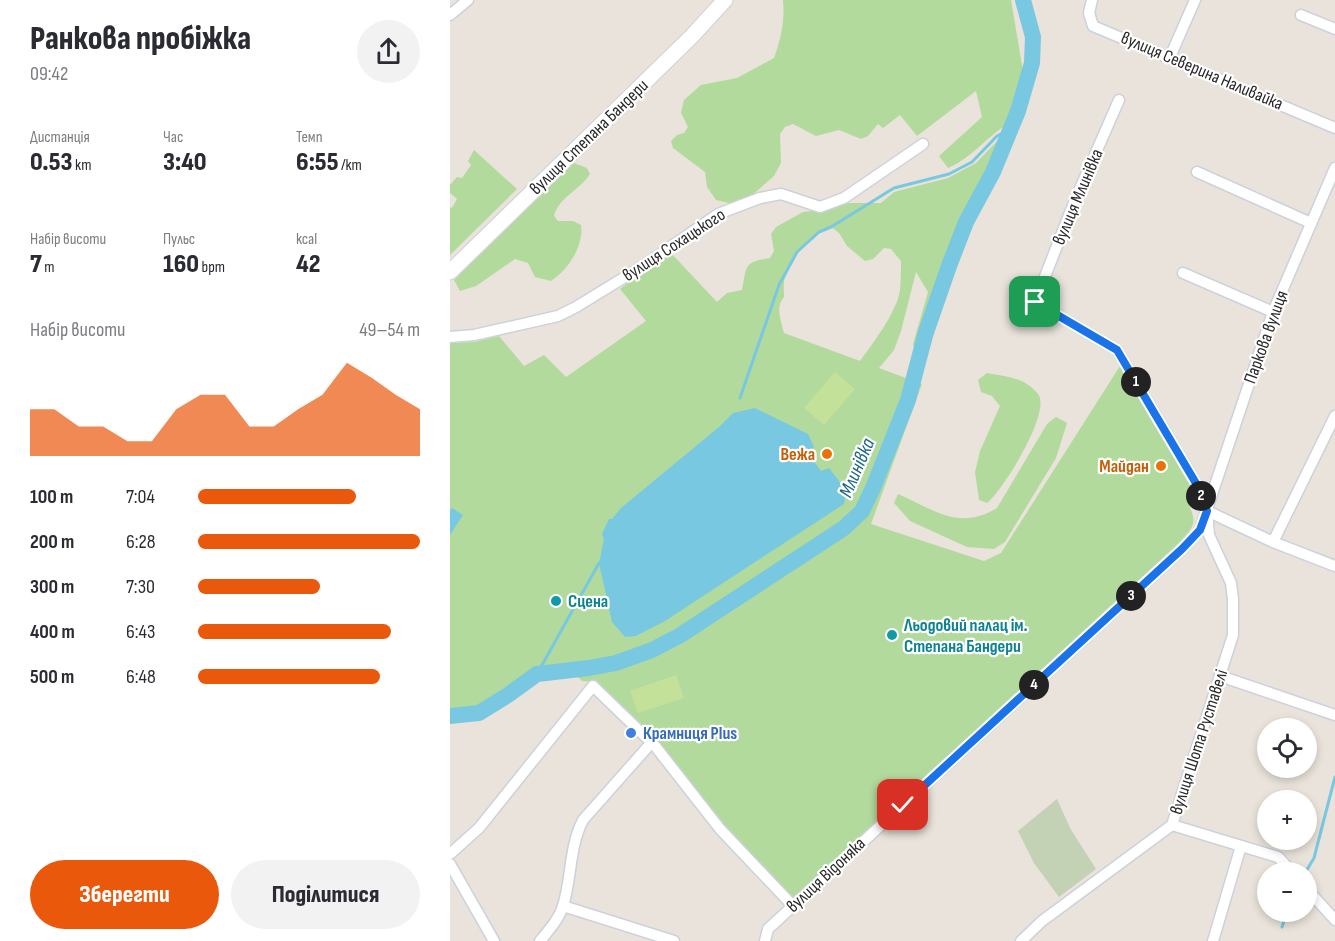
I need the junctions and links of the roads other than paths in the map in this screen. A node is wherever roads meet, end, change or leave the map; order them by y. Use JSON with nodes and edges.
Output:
{"nodes":[{"id":1,"x":468,"y":0,"type":"edge"},
{"id":2,"x":725,"y":0,"type":"edge"},
{"id":3,"x":1092,"y":0,"type":"edge"},
{"id":4,"x":1195,"y":0,"type":"edge"},
{"id":5,"x":450,"y":15,"type":"edge"},
{"id":6,"x":1301,"y":15,"type":"dead end"},
{"id":7,"x":1335,"y":28,"type":"edge"},
{"id":8,"x":1170,"y":57,"type":"junction"},
{"id":9,"x":1119,"y":100,"type":"dead end"},
{"id":10,"x":1335,"y":128,"type":"edge"},
{"id":11,"x":922,"y":144,"type":"dead end"},
{"id":12,"x":1335,"y":168,"type":"edge"},
{"id":13,"x":1197,"y":172,"type":"dead end"},
{"id":14,"x":1311,"y":223,"type":"junction"},
{"id":15,"x":450,"y":272,"type":"edge"},
{"id":16,"x":1183,"y":273,"type":"dead end"},
{"id":17,"x":1273,"y":312,"type":"junction"},
{"id":18,"x":450,"y":337,"type":"edge"},
{"id":19,"x":1335,"y":416,"type":"edge"},
{"id":20,"x":1207,"y":511,"type":"junction"},
{"id":21,"x":1273,"y":542,"type":"junction"},
{"id":22,"x":1335,"y":566,"type":"edge"},
{"id":23,"x":1220,"y":676,"type":"junction"},
{"id":24,"x":1335,"y":715,"type":"edge"},
{"id":25,"x":652,"y":742,"type":"junction"},
{"id":26,"x":1172,"y":825,"type":"junction"},
{"id":27,"x":1241,"y":846,"type":"junction"},
{"id":28,"x":450,"y":854,"type":"edge"},
{"id":29,"x":1283,"y":862,"type":"edge"},
{"id":30,"x":450,"y":864,"type":"edge"},
{"id":31,"x":1317,"y":900,"type":"edge"},
{"id":32,"x":563,"y":906,"type":"junction"},
{"id":33,"x":793,"y":906,"type":"junction"},
{"id":34,"x":1335,"y":920,"type":"edge"},
{"id":35,"x":494,"y":941,"type":"edge"},
{"id":36,"x":540,"y":941,"type":"edge"},
{"id":37,"x":674,"y":941,"type":"edge"},
{"id":38,"x":765,"y":941,"type":"edge"},
{"id":39,"x":1021,"y":941,"type":"edge"},
{"id":40,"x":1213,"y":941,"type":"edge"}],
"edges":[{"from":1,"to":5,"type":"street"},
{"from":2,"to":15,"type":"main road","name":"вулиця Степана Бандери"},
{"from":3,"to":8,"type":"street","name":"вулиця Северина Наливайка"},
{"from":4,"to":8,"type":"street"},
{"from":6,"to":7,"type":"street"},
{"from":8,"to":10,"type":"street","name":"вулиця Северина Наливайка"},
{"from":9,"to":20,"type":"street","name":"вулиця Млинівка"},
{"from":11,"to":18,"type":"street","name":"вулиця Сохацького"},
{"from":12,"to":14,"type":"street","name":"Паркова вулиця"},
{"from":13,"to":14,"type":"street"},
{"from":14,"to":17,"type":"street","name":"Паркова вулиця"},
{"from":16,"to":17,"type":"street"},
{"from":17,"to":20,"type":"street","name":"Паркова вулиця"},
{"from":19,"to":21,"type":"street"},
{"from":20,"to":21,"type":"street"},
{"from":20,"to":23,"type":"street","name":"вулиця Шота Руставелі"},
{"from":20,"to":33,"type":"street","name":"вулиця Відоняка"},
{"from":21,"to":22,"type":"street"},
{"from":23,"to":24,"type":"street"},
{"from":23,"to":26,"type":"street","name":"вулиця Шота Руставелі"},
{"from":25,"to":28,"type":"street"},
{"from":25,"to":32,"type":"street"},
{"from":25,"to":33,"type":"street"},
{"from":26,"to":27,"type":"street"},
{"from":26,"to":39,"type":"street","name":"вулиця Шота Руставелі"},
{"from":27,"to":29,"type":"street"},
{"from":27,"to":40,"type":"street"},
{"from":30,"to":35,"type":"street"},
{"from":31,"to":34,"type":"street"},
{"from":32,"to":36,"type":"street"},
{"from":32,"to":37,"type":"street"},
{"from":33,"to":38,"type":"street","name":"вулиця Відоняка"}]}
